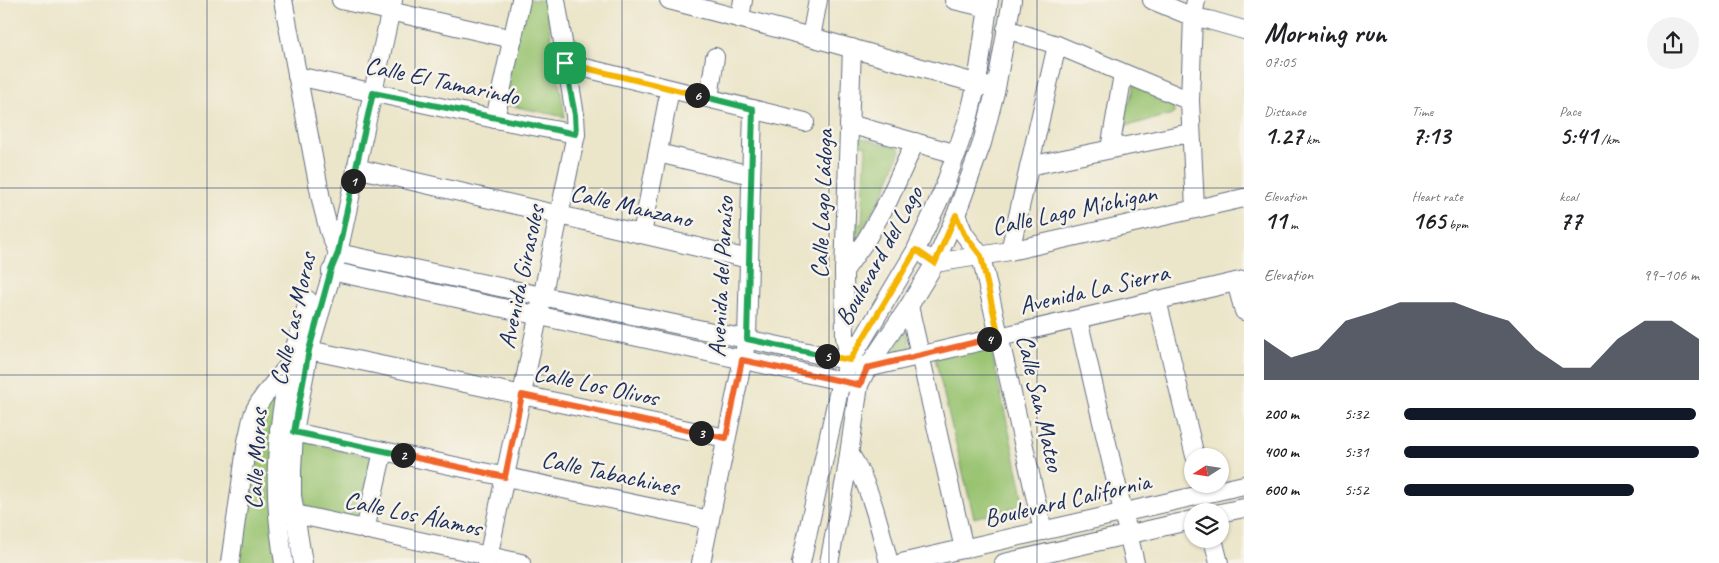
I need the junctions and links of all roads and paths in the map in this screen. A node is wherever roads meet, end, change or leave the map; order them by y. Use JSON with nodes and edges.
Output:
{"nodes":[{"id":1,"x":283,"y":0,"type":"edge"},
{"id":2,"x":340,"y":0,"type":"edge"},
{"id":3,"x":521,"y":0,"type":"edge"},
{"id":4,"x":556,"y":0,"type":"edge"},
{"id":5,"x":670,"y":0,"type":"edge"},
{"id":6,"x":743,"y":0,"type":"edge"},
{"id":7,"x":818,"y":0,"type":"edge"},
{"id":8,"x":954,"y":0,"type":"edge"},
{"id":9,"x":1012,"y":0,"type":"edge"},
{"id":10,"x":1152,"y":0,"type":"edge"},
{"id":11,"x":1196,"y":0,"type":"edge"},
{"id":12,"x":988,"y":4,"type":"edge"},
{"id":13,"x":392,"y":5,"type":"edge"},
{"id":14,"x":740,"y":18,"type":"junction"},
{"id":15,"x":1192,"y":18,"type":"junction"},
{"id":16,"x":1006,"y":29,"type":"junction"},
{"id":17,"x":1244,"y":30,"type":"edge"},
{"id":18,"x":810,"y":37,"type":"junction"},
{"id":19,"x":513,"y":39,"type":"junction"},
{"id":20,"x":1057,"y":45,"type":"junction"},
{"id":21,"x":852,"y":48,"type":"junction"},
{"id":22,"x":715,"y":57,"type":"dead end"},
{"id":23,"x":565,"y":63,"type":"junction"},
{"id":24,"x":1123,"y":74,"type":"junction"},
{"id":25,"x":297,"y":76,"type":"junction"},
{"id":26,"x":978,"y":84,"type":"junction"},
{"id":27,"x":996,"y":88,"type":"junction"},
{"id":28,"x":670,"y":89,"type":"junction"},
{"id":29,"x":373,"y":93,"type":"junction"},
{"id":30,"x":709,"y":98,"type":"junction"},
{"id":31,"x":1190,"y":101,"type":"junction"},
{"id":32,"x":753,"y":109,"type":"junction"},
{"id":33,"x":495,"y":119,"type":"junction"},
{"id":34,"x":805,"y":122,"type":"dead end"},
{"id":35,"x":849,"y":124,"type":"junction"},
{"id":36,"x":1190,"y":133,"type":"junction"},
{"id":37,"x":576,"y":134,"type":"junction"},
{"id":38,"x":915,"y":142,"type":"junction"},
{"id":39,"x":1110,"y":149,"type":"junction"},
{"id":40,"x":658,"y":153,"type":"junction"},
{"id":41,"x":957,"y":154,"type":"junction"},
{"id":42,"x":1030,"y":166,"type":"junction"},
{"id":43,"x":356,"y":168,"type":"junction"},
{"id":44,"x":751,"y":175,"type":"junction"},
{"id":45,"x":1244,"y":198,"type":"edge"},
{"id":46,"x":1194,"y":209,"type":"junction"},
{"id":47,"x":559,"y":215,"type":"junction"},
{"id":48,"x":956,"y":215,"type":"junction"},
{"id":49,"x":642,"y":234,"type":"junction"},
{"id":50,"x":916,"y":250,"type":"junction"},
{"id":51,"x":1010,"y":251,"type":"junction"},
{"id":52,"x":338,"y":253,"type":"junction"},
{"id":53,"x":981,"y":256,"type":"junction"},
{"id":54,"x":749,"y":259,"type":"junction"},
{"id":55,"x":935,"y":263,"type":"junction"},
{"id":56,"x":331,"y":270,"type":"junction"},
{"id":57,"x":844,"y":271,"type":"junction"},
{"id":58,"x":1240,"y":281,"type":"edge"},
{"id":59,"x":542,"y":296,"type":"junction"},
{"id":60,"x":308,"y":300,"type":"dead end"},
{"id":61,"x":1157,"y":300,"type":"junction"},
{"id":62,"x":909,"y":306,"type":"junction"},
{"id":63,"x":1244,"y":311,"type":"edge"},
{"id":64,"x":538,"y":316,"type":"junction"},
{"id":65,"x":1078,"y":319,"type":"junction"},
{"id":66,"x":999,"y":337,"type":"junction"},
{"id":67,"x":747,"y":339,"type":"junction"},
{"id":68,"x":309,"y":350,"type":"junction"},
{"id":69,"x":920,"y":355,"type":"junction"},
{"id":70,"x":742,"y":360,"type":"junction"},
{"id":71,"x":850,"y":360,"type":"junction"},
{"id":72,"x":292,"y":362,"type":"junction"},
{"id":73,"x":867,"y":368,"type":"junction"},
{"id":74,"x":841,"y":381,"type":"junction"},
{"id":75,"x":860,"y":385,"type":"junction"},
{"id":76,"x":522,"y":395,"type":"junction"},
{"id":77,"x":287,"y":430,"type":"junction"},
{"id":78,"x":726,"y":438,"type":"junction"},
{"id":79,"x":1193,"y":448,"type":"edge"},
{"id":80,"x":383,"y":451,"type":"junction"},
{"id":81,"x":850,"y":454,"type":"junction"},
{"id":82,"x":505,"y":477,"type":"junction"},
{"id":83,"x":1244,"y":485,"type":"edge"},
{"id":84,"x":1229,"y":486,"type":"edge"},
{"id":85,"x":1189,"y":493,"type":"edge"},
{"id":86,"x":1244,"y":508,"type":"edge"},
{"id":87,"x":1229,"y":511,"type":"edge"},
{"id":88,"x":1123,"y":512,"type":"junction"},
{"id":89,"x":296,"y":514,"type":"junction"},
{"id":90,"x":710,"y":520,"type":"junction"},
{"id":91,"x":1184,"y":522,"type":"edge"},
{"id":92,"x":365,"y":530,"type":"junction"},
{"id":93,"x":1043,"y":531,"type":"junction"},
{"id":94,"x":1128,"y":534,"type":"junction"},
{"id":95,"x":1216,"y":548,"type":"edge"},
{"id":96,"x":964,"y":549,"type":"junction"},
{"id":97,"x":1052,"y":558,"type":"edge"},
{"id":98,"x":488,"y":560,"type":"edge"},
{"id":99,"x":230,"y":563,"type":"edge"},
{"id":100,"x":284,"y":563,"type":"edge"},
{"id":101,"x":303,"y":563,"type":"edge"},
{"id":102,"x":521,"y":563,"type":"edge"},
{"id":103,"x":701,"y":563,"type":"edge"},
{"id":104,"x":801,"y":563,"type":"edge"},
{"id":105,"x":829,"y":563,"type":"edge"},
{"id":106,"x":888,"y":563,"type":"edge"},
{"id":107,"x":901,"y":563,"type":"edge"},
{"id":108,"x":1004,"y":563,"type":"edge"},
{"id":109,"x":1135,"y":563,"type":"edge"},
{"id":110,"x":1219,"y":563,"type":"edge"}],
"edges":[{"from":1,"to":25,"type":"street","name":"Calle Las Moras"},
{"from":2,"to":13,"type":"street"},
{"from":3,"to":19,"type":"street"},
{"from":4,"to":23,"type":"street","name":"Avenida Girasoles"},
{"from":5,"to":14,"type":"street"},
{"from":6,"to":14,"type":"street"},
{"from":7,"to":18,"type":"street"},
{"from":8,"to":12,"type":"street"},
{"from":9,"to":16,"type":"street","name":"Boulevard del Lago"},
{"from":10,"to":15,"type":"street"},
{"from":11,"to":15,"type":"street"},
{"from":12,"to":26,"type":"street","name":"Boulevard del Lago"},
{"from":13,"to":19,"type":"street"},
{"from":13,"to":29,"type":"street"},
{"from":14,"to":18,"type":"street"},
{"from":15,"to":17,"type":"street"},
{"from":15,"to":31,"type":"street"},
{"from":16,"to":20,"type":"street"},
{"from":16,"to":27,"type":"street","name":"Boulevard del Lago"},
{"from":18,"to":21,"type":"street"},
{"from":19,"to":33,"type":"street"},
{"from":20,"to":24,"type":"street"},
{"from":20,"to":42,"type":"street"},
{"from":21,"to":26,"type":"street"},
{"from":21,"to":35,"type":"street","name":"Calle Lago Ládoga"},
{"from":22,"to":30,"type":"street"},
{"from":23,"to":28,"type":"street"},
{"from":23,"to":37,"type":"street","name":"Avenida Girasoles"},
{"from":24,"to":31,"type":"street"},
{"from":24,"to":39,"type":"street"},
{"from":25,"to":29,"type":"street","name":"Calle El Tamarindo"},
{"from":25,"to":52,"type":"street","name":"Calle Las Moras"},
{"from":26,"to":27,"type":"street"},
{"from":26,"to":41,"type":"street","name":"Boulevard del Lago"},
{"from":27,"to":48,"type":"street","name":"Boulevard del Lago"},
{"from":28,"to":30,"type":"street"},
{"from":28,"to":40,"type":"street"},
{"from":29,"to":33,"type":"street","name":"Calle El Tamarindo"},
{"from":29,"to":43,"type":"street"},
{"from":30,"to":32,"type":"street"},
{"from":31,"to":36,"type":"street"},
{"from":32,"to":34,"type":"street"},
{"from":32,"to":44,"type":"street","name":"Avenida del Paraíso"},
{"from":33,"to":37,"type":"street","name":"Calle El Tamarindo"},
{"from":35,"to":38,"type":"street"},
{"from":35,"to":57,"type":"street","name":"Calle Lago Ládoga"},
{"from":36,"to":39,"type":"street"},
{"from":36,"to":46,"type":"street"},
{"from":37,"to":47,"type":"street","name":"Avenida Girasoles"},
{"from":38,"to":41,"type":"street"},
{"from":38,"to":57,"type":"street"},
{"from":39,"to":42,"type":"street"},
{"from":40,"to":44,"type":"street"},
{"from":40,"to":49,"type":"street"},
{"from":41,"to":50,"type":"street","name":"Boulevard del Lago"},
{"from":42,"to":51,"type":"street"},
{"from":43,"to":47,"type":"street","name":"Calle Manzano"},
{"from":43,"to":52,"type":"street"},
{"from":44,"to":54,"type":"street","name":"Avenida del Paraíso"},
{"from":45,"to":46,"type":"street","name":"Calle Lago Míchigan"},
{"from":46,"to":51,"type":"street","name":"Calle Lago Míchigan"},
{"from":47,"to":49,"type":"street","name":"Calle Manzano"},
{"from":47,"to":59,"type":"street","name":"Avenida Girasoles"},
{"from":48,"to":53,"type":"street"},
{"from":48,"to":55,"type":"street","name":"Boulevard del Lago"},
{"from":49,"to":54,"type":"street","name":"Calle Manzano"},
{"from":50,"to":55,"type":"street"},
{"from":50,"to":71,"type":"street","name":"Boulevard del Lago"},
{"from":51,"to":53,"type":"street","name":"Calle Lago Míchigan"},
{"from":52,"to":56,"type":"street","name":"Calle Las Moras"},
{"from":52,"to":59,"type":"street"},
{"from":53,"to":55,"type":"street","name":"Calle Lago Míchigan"},
{"from":53,"to":66,"type":"street","name":"Calle San Mateo"},
{"from":54,"to":67,"type":"street","name":"Avenida del Paraíso"},
{"from":55,"to":62,"type":"street","name":"Boulevard del Lago"},
{"from":56,"to":64,"type":"street"},
{"from":56,"to":68,"type":"street","name":"Calle Las Moras"},
{"from":57,"to":71,"type":"street","name":"Calle Lago Ládoga"},
{"from":58,"to":61,"type":"street","name":"Avenida La Sierra"},
{"from":58,"to":63,"type":"street"},
{"from":59,"to":64,"type":"street","name":"Avenida Girasoles"},
{"from":59,"to":67,"type":"street"},
{"from":60,"to":72,"type":"street","name":"Calle Moras"},
{"from":61,"to":65,"type":"street","name":"Avenida La Sierra"},
{"from":61,"to":79,"type":"street"},
{"from":62,"to":69,"type":"street"},
{"from":62,"to":73,"type":"street","name":"Boulevard del Lago"},
{"from":64,"to":70,"type":"street"},
{"from":64,"to":76,"type":"street","name":"Avenida Girasoles"},
{"from":65,"to":66,"type":"street","name":"Avenida La Sierra"},
{"from":65,"to":88,"type":"street"},
{"from":66,"to":69,"type":"street","name":"Avenida La Sierra"},
{"from":66,"to":93,"type":"street","name":"Calle San Mateo"},
{"from":67,"to":70,"type":"street","name":"Avenida del Paraíso"},
{"from":67,"to":71,"type":"street"},
{"from":68,"to":76,"type":"street","name":"Calle Los Olivos"},
{"from":68,"to":77,"type":"street","name":"Calle Las Moras"},
{"from":69,"to":73,"type":"street","name":"Avenida La Sierra"},
{"from":69,"to":96,"type":"street"},
{"from":70,"to":74,"type":"street"},
{"from":70,"to":78,"type":"street","name":"Avenida del Paraíso"},
{"from":71,"to":73,"type":"street"},
{"from":71,"to":74,"type":"street","name":"Boulevard del Lago"},
{"from":72,"to":77,"type":"street","name":"Calle Moras"},
{"from":72,"to":99,"type":"street"},
{"from":73,"to":75,"type":"street","name":"Boulevard del Lago"},
{"from":74,"to":75,"type":"street"},
{"from":74,"to":104,"type":"street","name":"Boulevard del Lago"},
{"from":75,"to":81,"type":"street","name":"Boulevard del Lago"},
{"from":76,"to":78,"type":"street","name":"Calle Los Olivos"},
{"from":76,"to":82,"type":"street","name":"Avenida Girasoles"},
{"from":77,"to":80,"type":"street","name":"Calle Tabachines"},
{"from":77,"to":89,"type":"street","name":"Calle Las Moras"},
{"from":77,"to":100,"type":"street","name":"Calle Moras"},
{"from":78,"to":90,"type":"street","name":"Avenida del Paraíso"},
{"from":80,"to":82,"type":"street","name":"Calle Tabachines"},
{"from":80,"to":92,"type":"street"},
{"from":81,"to":105,"type":"street","name":"Boulevard del Lago"},
{"from":81,"to":106,"type":"street"},
{"from":82,"to":90,"type":"street","name":"Calle Tabachines"},
{"from":82,"to":98,"type":"street","name":"Avenida Girasoles"},
{"from":83,"to":84,"type":"street","name":"Boulevard California"},
{"from":85,"to":88,"type":"street","name":"Boulevard California"},
{"from":86,"to":87,"type":"street"},
{"from":88,"to":93,"type":"street","name":"Boulevard California"},
{"from":88,"to":94,"type":"street"},
{"from":89,"to":92,"type":"street","name":"Calle Los Álamos"},
{"from":89,"to":101,"type":"street","name":"Calle Las Moras"},
{"from":90,"to":103,"type":"street","name":"Avenida del Paraíso"},
{"from":91,"to":94,"type":"street","name":"Boulevard California"},
{"from":92,"to":98,"type":"street","name":"Calle Los Álamos"},
{"from":93,"to":96,"type":"street","name":"Boulevard California"},
{"from":94,"to":97,"type":"street","name":"Boulevard California"},
{"from":94,"to":109,"type":"street"},
{"from":95,"to":110,"type":"street"},
{"from":96,"to":107,"type":"street","name":"Boulevard California"},
{"from":97,"to":108,"type":"street","name":"Boulevard California"},
{"from":98,"to":102,"type":"street","name":"Calle Los Álamos"}]}
